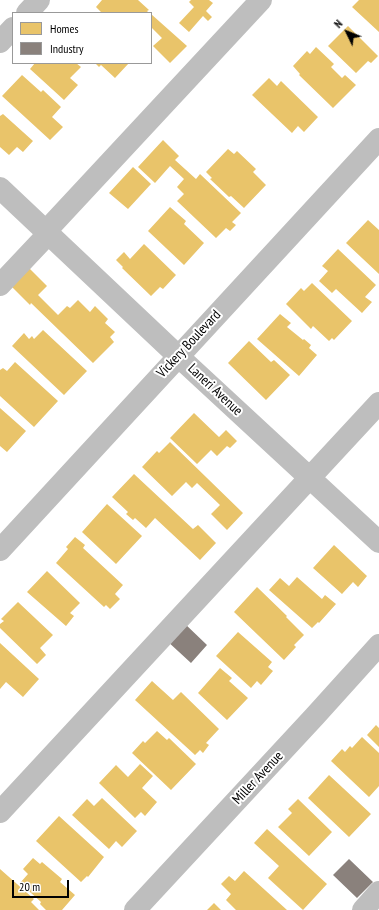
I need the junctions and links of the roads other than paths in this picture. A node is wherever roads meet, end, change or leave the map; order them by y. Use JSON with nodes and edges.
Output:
{"nodes":[{"id":1,"x":39,"y":0,"type":"edge"},
{"id":2,"x":261,"y":0,"type":"edge"},
{"id":3,"x":28,"y":12,"type":"edge"},
{"id":4,"x":12,"y":29,"type":"edge"},
{"id":5,"x":0,"y":42,"type":"edge"},
{"id":6,"x":379,"y":139,"type":"edge"},
{"id":7,"x":0,"y":188,"type":"edge"},
{"id":8,"x":48,"y":232,"type":"junction"},
{"id":9,"x":0,"y":285,"type":"edge"},
{"id":10,"x":178,"y":356,"type":"junction"},
{"id":11,"x":379,"y":403,"type":"edge"},
{"id":12,"x":310,"y":478,"type":"junction"},
{"id":13,"x":379,"y":542,"type":"edge"},
{"id":14,"x":0,"y":550,"type":"edge"},
{"id":15,"x":379,"y":645,"type":"edge"},
{"id":16,"x":0,"y":812,"type":"edge"},
{"id":17,"x":379,"y":892,"type":"edge"},
{"id":18,"x":136,"y":910,"type":"edge"},
{"id":19,"x":363,"y":910,"type":"edge"}],
"edges":[{"from":1,"to":3,"type":"street"},
{"from":2,"to":8,"type":"street"},
{"from":4,"to":5,"type":"street"},
{"from":6,"to":10,"type":"street","name":"Vickery Boulevard"},
{"from":7,"to":8,"type":"street","name":"Laneri Avenue"},
{"from":8,"to":9,"type":"street"},
{"from":8,"to":10,"type":"street","name":"Laneri Avenue"},
{"from":10,"to":12,"type":"street","name":"Laneri Avenue"},
{"from":10,"to":14,"type":"street","name":"Vickery Boulevard"},
{"from":11,"to":12,"type":"street"},
{"from":12,"to":13,"type":"street","name":"Laneri Avenue"},
{"from":12,"to":16,"type":"street"},
{"from":15,"to":18,"type":"street","name":"Miller Avenue"},
{"from":17,"to":19,"type":"street"}]}
